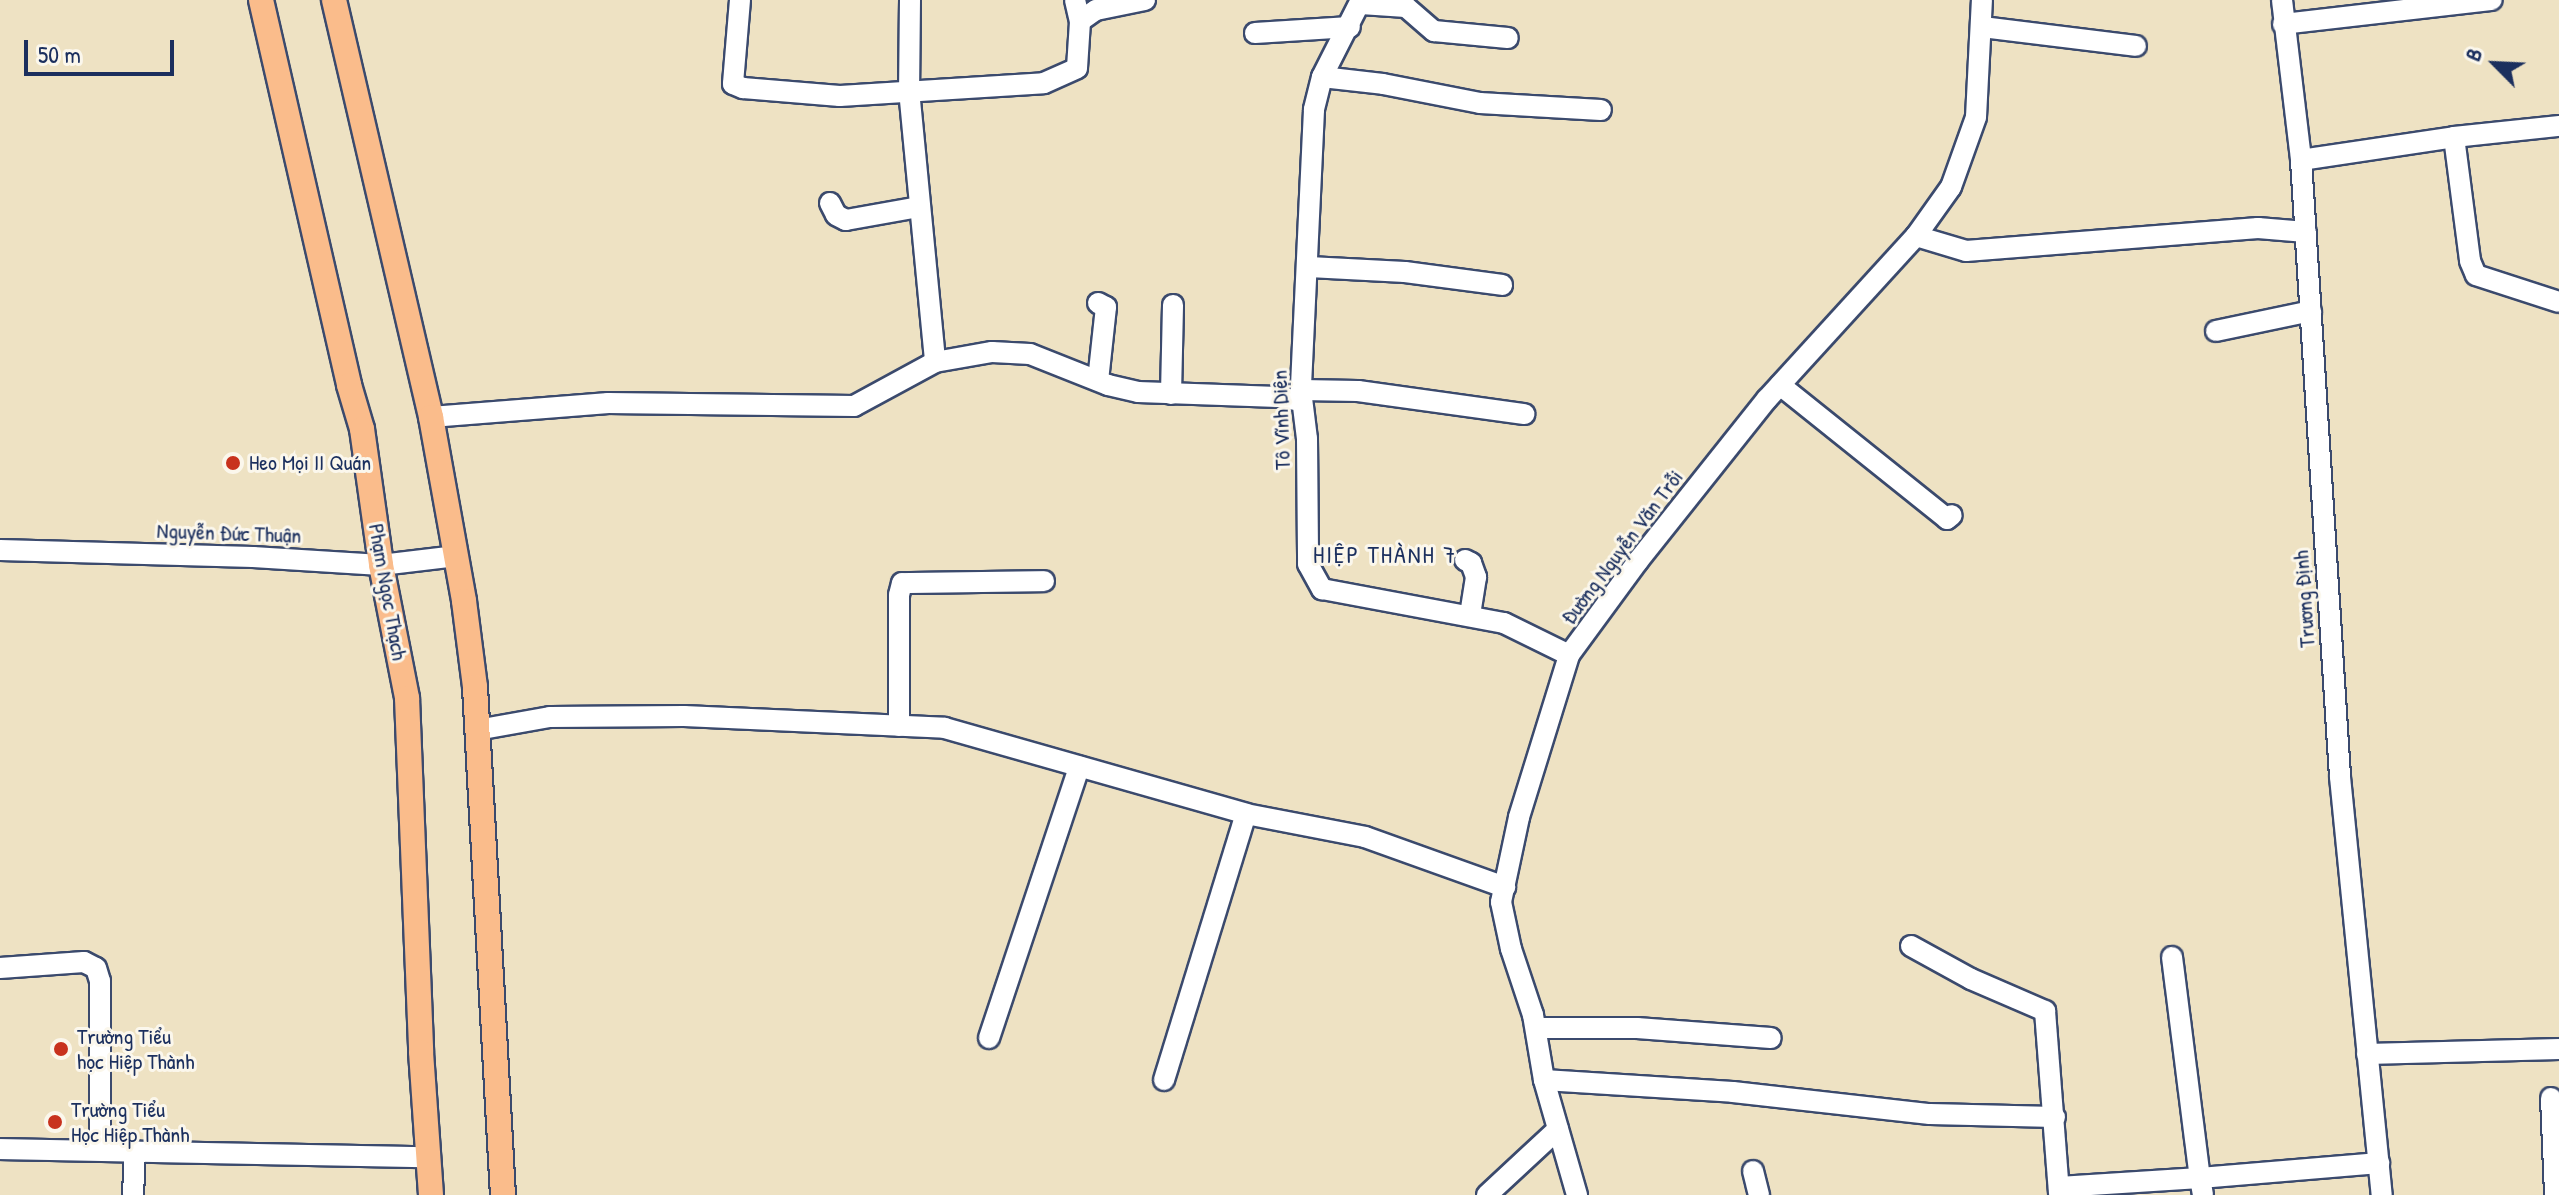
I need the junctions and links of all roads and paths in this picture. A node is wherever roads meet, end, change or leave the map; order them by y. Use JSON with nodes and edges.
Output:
{"nodes":[{"id":1,"x":261,"y":0,"type":"edge"},
{"id":2,"x":334,"y":0,"type":"edge"},
{"id":3,"x":740,"y":0,"type":"edge"},
{"id":4,"x":910,"y":0,"type":"edge"},
{"id":5,"x":1075,"y":0,"type":"edge"},
{"id":6,"x":1145,"y":0,"type":"edge"},
{"id":7,"x":1982,"y":0,"type":"edge"},
{"id":8,"x":2282,"y":0,"type":"edge"},
{"id":9,"x":2492,"y":0,"type":"edge"},
{"id":10,"x":1361,"y":2,"type":"edge"},
{"id":11,"x":1080,"y":21,"type":"junction"},
{"id":12,"x":2283,"y":24,"type":"junction"},
{"id":13,"x":1350,"y":27,"type":"junction"},
{"id":14,"x":1982,"y":27,"type":"junction"},
{"id":15,"x":1255,"y":33,"type":"dead end"},
{"id":16,"x":1508,"y":38,"type":"dead end"},
{"id":17,"x":2136,"y":46,"type":"dead end"},
{"id":18,"x":1322,"y":77,"type":"junction"},
{"id":19,"x":909,"y":90,"type":"junction"},
{"id":20,"x":1601,"y":110,"type":"dead end"},
{"id":21,"x":2559,"y":126,"type":"edge"},
{"id":22,"x":2454,"y":137,"type":"junction"},
{"id":23,"x":2301,"y":160,"type":"junction"},
{"id":24,"x":830,"y":203,"type":"dead end"},
{"id":25,"x":919,"y":207,"type":"junction"},
{"id":26,"x":2306,"y":232,"type":"junction"},
{"id":27,"x":1916,"y":236,"type":"junction"},
{"id":28,"x":1309,"y":267,"type":"junction"},
{"id":29,"x":1502,"y":285,"type":"dead end"},
{"id":30,"x":2559,"y":302,"type":"edge"},
{"id":31,"x":1098,"y":303,"type":"dead end"},
{"id":32,"x":1173,"y":305,"type":"dead end"},
{"id":33,"x":2311,"y":311,"type":"junction"},
{"id":34,"x":2216,"y":331,"type":"dead end"},
{"id":35,"x":935,"y":362,"type":"junction"},
{"id":36,"x":1098,"y":381,"type":"junction"},
{"id":37,"x":1780,"y":385,"type":"junction"},
{"id":38,"x":1171,"y":394,"type":"junction"},
{"id":39,"x":1301,"y":395,"type":"junction"},
{"id":40,"x":1524,"y":414,"type":"dead end"},
{"id":41,"x":431,"y":417,"type":"junction"},
{"id":42,"x":1952,"y":515,"type":"dead end"},
{"id":43,"x":0,"y":550,"type":"edge"},
{"id":44,"x":456,"y":556,"type":"junction"},
{"id":45,"x":1465,"y":560,"type":"dead end"},
{"id":46,"x":381,"y":565,"type":"junction"},
{"id":47,"x":1044,"y":581,"type":"dead end"},
{"id":48,"x":1470,"y":616,"type":"junction"},
{"id":49,"x":1569,"y":655,"type":"junction"},
{"id":50,"x":899,"y":726,"type":"junction"},
{"id":51,"x":477,"y":730,"type":"junction"},
{"id":52,"x":1079,"y":767,"type":"junction"},
{"id":53,"x":1246,"y":814,"type":"junction"},
{"id":54,"x":1505,"y":887,"type":"junction"},
{"id":55,"x":1911,"y":946,"type":"dead end"},
{"id":56,"x":2172,"y":957,"type":"dead end"},
{"id":57,"x":0,"y":968,"type":"edge"},
{"id":58,"x":1536,"y":1028,"type":"junction"},
{"id":59,"x":989,"y":1038,"type":"dead end"},
{"id":60,"x":1771,"y":1038,"type":"dead end"},
{"id":61,"x":2559,"y":1049,"type":"edge"},
{"id":62,"x":2367,"y":1054,"type":"junction"},
{"id":63,"x":1164,"y":1080,"type":"dead end"},
{"id":64,"x":1544,"y":1080,"type":"junction"},
{"id":65,"x":2551,"y":1098,"type":"dead end"},
{"id":66,"x":2055,"y":1117,"type":"junction"},
{"id":67,"x":1558,"y":1129,"type":"junction"},
{"id":68,"x":0,"y":1149,"type":"edge"},
{"id":69,"x":100,"y":1150,"type":"junction"},
{"id":70,"x":135,"y":1151,"type":"junction"},
{"id":71,"x":428,"y":1157,"type":"junction"},
{"id":72,"x":2379,"y":1163,"type":"junction"},
{"id":73,"x":1753,"y":1171,"type":"dead end"},
{"id":74,"x":2202,"y":1186,"type":"edge"},
{"id":75,"x":2059,"y":1191,"type":"edge"},
{"id":76,"x":133,"y":1195,"type":"edge"},
{"id":77,"x":431,"y":1195,"type":"edge"},
{"id":78,"x":503,"y":1195,"type":"edge"},
{"id":79,"x":1487,"y":1195,"type":"edge"},
{"id":80,"x":1577,"y":1195,"type":"edge"},
{"id":81,"x":1759,"y":1195,"type":"edge"},
{"id":82,"x":2382,"y":1195,"type":"edge"},
{"id":83,"x":2555,"y":1195,"type":"edge"}],
"edges":[{"from":1,"to":46,"type":"main road","name":"Phạm Ngọc Thạch"},
{"from":2,"to":41,"type":"main road"},
{"from":3,"to":19,"type":"street"},
{"from":4,"to":19,"type":"street"},
{"from":5,"to":11,"type":"street"},
{"from":6,"to":11,"type":"street"},
{"from":7,"to":14,"type":"street","name":"Đường Nguyễn Văn Trỗi"},
{"from":8,"to":12,"type":"street","name":"Trương Định"},
{"from":9,"to":12,"type":"street"},
{"from":10,"to":13,"type":"street","name":"Tô Vĩnh Diện"},
{"from":10,"to":16,"type":"street"},
{"from":11,"to":19,"type":"street"},
{"from":12,"to":23,"type":"street","name":"Trương Định"},
{"from":13,"to":15,"type":"street"},
{"from":13,"to":18,"type":"street","name":"Tô Vĩnh Diện"},
{"from":14,"to":17,"type":"street"},
{"from":14,"to":27,"type":"street","name":"Đường Nguyễn Văn Trỗi"},
{"from":18,"to":20,"type":"street"},
{"from":18,"to":28,"type":"street","name":"Tô Vĩnh Diện"},
{"from":19,"to":25,"type":"street"},
{"from":21,"to":22,"type":"street"},
{"from":22,"to":23,"type":"street"},
{"from":22,"to":30,"type":"street"},
{"from":23,"to":26,"type":"street","name":"Trương Định"},
{"from":24,"to":25,"type":"street"},
{"from":25,"to":35,"type":"street"},
{"from":26,"to":27,"type":"street"},
{"from":26,"to":33,"type":"street","name":"Trương Định"},
{"from":27,"to":37,"type":"street","name":"Đường Nguyễn Văn Trỗi"},
{"from":28,"to":29,"type":"street"},
{"from":28,"to":39,"type":"street","name":"Tô Vĩnh Diện"},
{"from":31,"to":36,"type":"street"},
{"from":32,"to":38,"type":"street"},
{"from":33,"to":34,"type":"street"},
{"from":33,"to":62,"type":"street","name":"Trương Định"},
{"from":35,"to":36,"type":"street"},
{"from":35,"to":41,"type":"street"},
{"from":36,"to":38,"type":"street"},
{"from":37,"to":42,"type":"street"},
{"from":37,"to":49,"type":"street","name":"Đường Nguyễn Văn Trỗi"},
{"from":38,"to":39,"type":"street"},
{"from":39,"to":40,"type":"street"},
{"from":39,"to":48,"type":"street","name":"Tô Vĩnh Diện"},
{"from":41,"to":44,"type":"main road"},
{"from":43,"to":46,"type":"street","name":"Nguyễn Đức Thuận"},
{"from":44,"to":46,"type":"street","name":"Nguyễn Đức Thuận"},
{"from":44,"to":51,"type":"main road"},
{"from":45,"to":48,"type":"street"},
{"from":46,"to":71,"type":"main road","name":"Phạm Ngọc Thạch"},
{"from":47,"to":50,"type":"street"},
{"from":48,"to":49,"type":"street","name":"Tô Vĩnh Diện"},
{"from":49,"to":54,"type":"street","name":"Đường Nguyễn Văn Trỗi"},
{"from":50,"to":51,"type":"street"},
{"from":50,"to":52,"type":"street"},
{"from":51,"to":78,"type":"main road"},
{"from":52,"to":53,"type":"street"},
{"from":52,"to":59,"type":"street"},
{"from":53,"to":54,"type":"street"},
{"from":53,"to":63,"type":"street"},
{"from":54,"to":58,"type":"street","name":"Đường Nguyễn Văn Trỗi"},
{"from":55,"to":66,"type":"street"},
{"from":56,"to":74,"type":"street"},
{"from":57,"to":69,"type":"street"},
{"from":58,"to":60,"type":"street"},
{"from":58,"to":64,"type":"street","name":"Đường Nguyễn Văn Trỗi"},
{"from":61,"to":62,"type":"street"},
{"from":62,"to":72,"type":"street","name":"Trương Định"},
{"from":64,"to":66,"type":"street"},
{"from":64,"to":67,"type":"street","name":"Đường Nguyễn Văn Trỗi"},
{"from":65,"to":83,"type":"street"},
{"from":66,"to":75,"type":"street"},
{"from":67,"to":79,"type":"street"},
{"from":67,"to":80,"type":"street","name":"Đường Nguyễn Văn Trỗi"},
{"from":68,"to":69,"type":"street"},
{"from":69,"to":70,"type":"street"},
{"from":70,"to":71,"type":"street"},
{"from":70,"to":76,"type":"street"},
{"from":71,"to":77,"type":"main road","name":"Phạm Ngọc Thạch"},
{"from":72,"to":74,"type":"street"},
{"from":72,"to":82,"type":"street","name":"Trương Định"},
{"from":73,"to":81,"type":"street"},
{"from":74,"to":75,"type":"street"}]}
